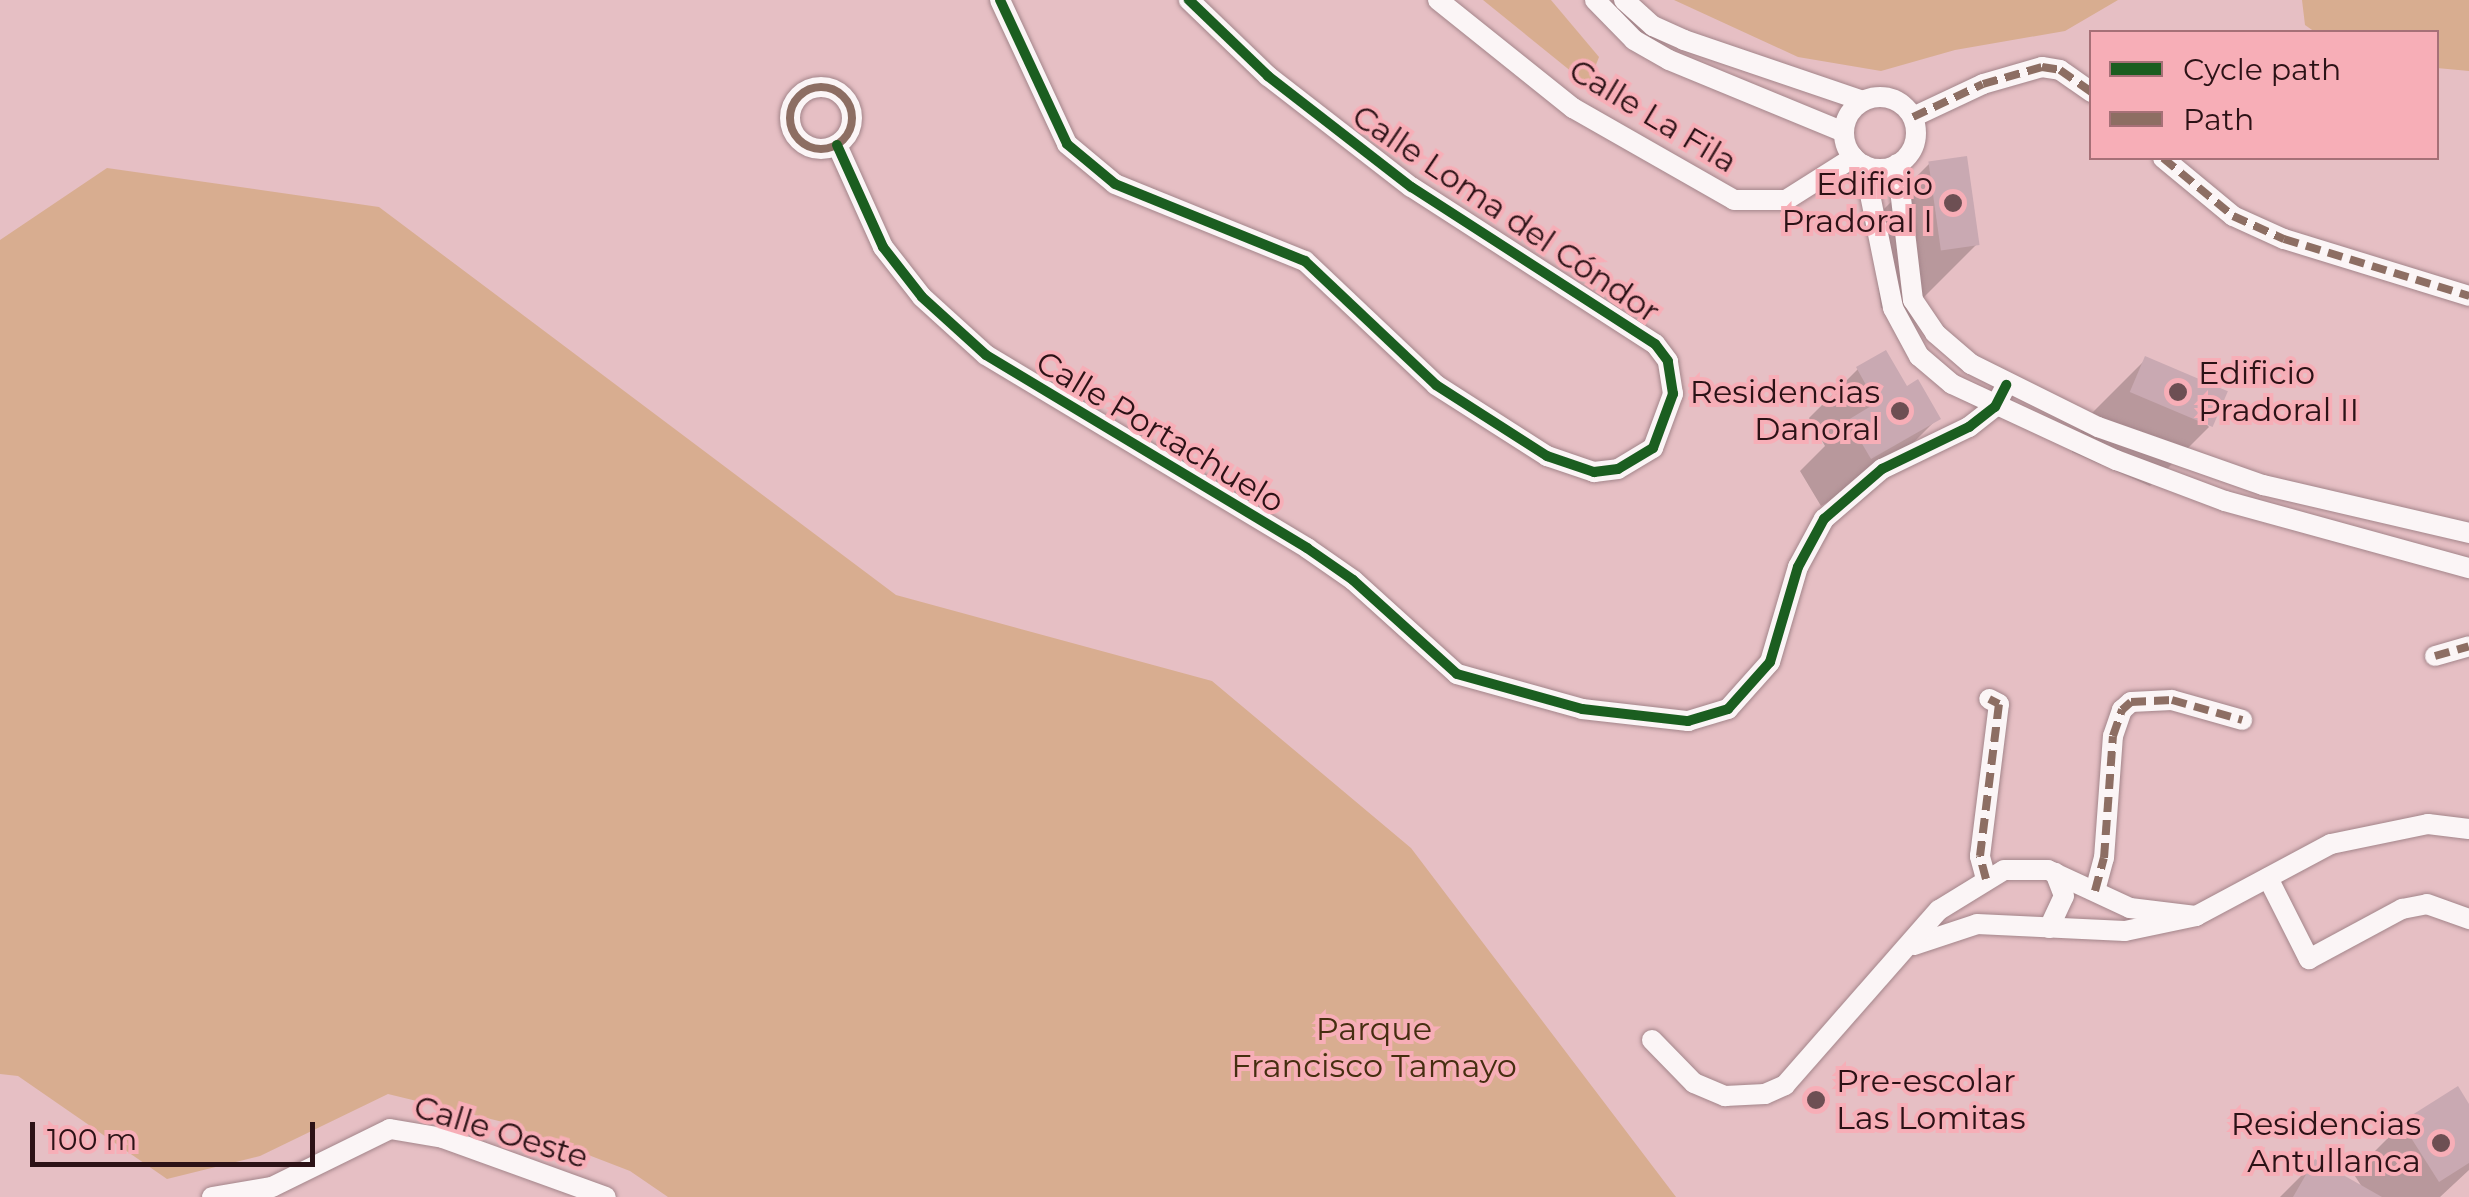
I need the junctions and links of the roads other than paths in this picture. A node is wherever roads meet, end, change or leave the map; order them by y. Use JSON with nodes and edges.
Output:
{"nodes":[{"id":1,"x":1000,"y":0,"type":"edge"},
{"id":2,"x":1188,"y":0,"type":"edge"},
{"id":3,"x":1438,"y":0,"type":"edge"},
{"id":4,"x":1595,"y":0,"type":"edge"},
{"id":5,"x":1624,"y":0,"type":"edge"},
{"id":6,"x":2089,"y":90,"type":"edge"},
{"id":7,"x":1862,"y":102,"type":"junction"},
{"id":8,"x":1913,"y":117,"type":"junction"},
{"id":9,"x":1844,"y":132,"type":"junction"},
{"id":10,"x":838,"y":145,"type":"dead end"},
{"id":11,"x":2166,"y":160,"type":"edge"},
{"id":12,"x":1859,"y":161,"type":"junction"},
{"id":13,"x":1897,"y":164,"type":"junction"},
{"id":14,"x":2469,"y":296,"type":"edge"},
{"id":15,"x":2006,"y":384,"type":"junction"},
{"id":16,"x":1995,"y":407,"type":"junction"},
{"id":17,"x":2469,"y":533,"type":"edge"},
{"id":18,"x":2469,"y":568,"type":"edge"},
{"id":19,"x":2469,"y":646,"type":"edge"},
{"id":20,"x":2435,"y":656,"type":"dead end"},
{"id":21,"x":1989,"y":699,"type":"dead end"},
{"id":22,"x":2242,"y":720,"type":"dead end"},
{"id":23,"x":2469,"y":829,"type":"edge"},
{"id":24,"x":2055,"y":874,"type":"junction"},
{"id":25,"x":2268,"y":878,"type":"junction"},
{"id":26,"x":1986,"y":879,"type":"junction"},
{"id":27,"x":2095,"y":891,"type":"junction"},
{"id":28,"x":2196,"y":916,"type":"junction"},
{"id":29,"x":2469,"y":919,"type":"edge"},
{"id":30,"x":1977,"y":924,"type":"junction"},
{"id":31,"x":2050,"y":928,"type":"junction"},
{"id":32,"x":1902,"y":952,"type":"junction"},
{"id":33,"x":1652,"y":1040,"type":"dead end"},
{"id":34,"x":212,"y":1197,"type":"edge"},
{"id":35,"x":606,"y":1197,"type":"edge"}],
"edges":[{"from":1,"to":2,"type":"street","name":"Calle Loma del Cóndor"},
{"from":3,"to":12,"type":"street","name":"Calle La Fila"},
{"from":4,"to":9,"type":"street"},
{"from":5,"to":7,"type":"street"},
{"from":6,"to":8,"type":"street"},
{"from":7,"to":8,"type":"street"},
{"from":7,"to":9,"type":"street"},
{"from":8,"to":13,"type":"street"},
{"from":9,"to":12,"type":"street"},
{"from":10,"to":16,"type":"street","name":"Calle Portachuelo"},
{"from":11,"to":14,"type":"street"},
{"from":12,"to":13,"type":"street"},
{"from":12,"to":16,"type":"street"},
{"from":13,"to":15,"type":"street"},
{"from":15,"to":16,"type":"street"},
{"from":15,"to":17,"type":"street"},
{"from":16,"to":18,"type":"street"},
{"from":19,"to":20,"type":"street"},
{"from":21,"to":26,"type":"street"},
{"from":22,"to":27,"type":"street"},
{"from":23,"to":25,"type":"street"},
{"from":24,"to":26,"type":"street"},
{"from":24,"to":27,"type":"street"},
{"from":24,"to":31,"type":"street"},
{"from":25,"to":28,"type":"street"},
{"from":25,"to":29,"type":"street"},
{"from":26,"to":30,"type":"street"},
{"from":26,"to":32,"type":"street"},
{"from":27,"to":28,"type":"street"},
{"from":28,"to":31,"type":"street"},
{"from":30,"to":31,"type":"street"},
{"from":30,"to":32,"type":"street"},
{"from":32,"to":33,"type":"street"},
{"from":34,"to":35,"type":"street","name":"Calle Oeste"}]}
